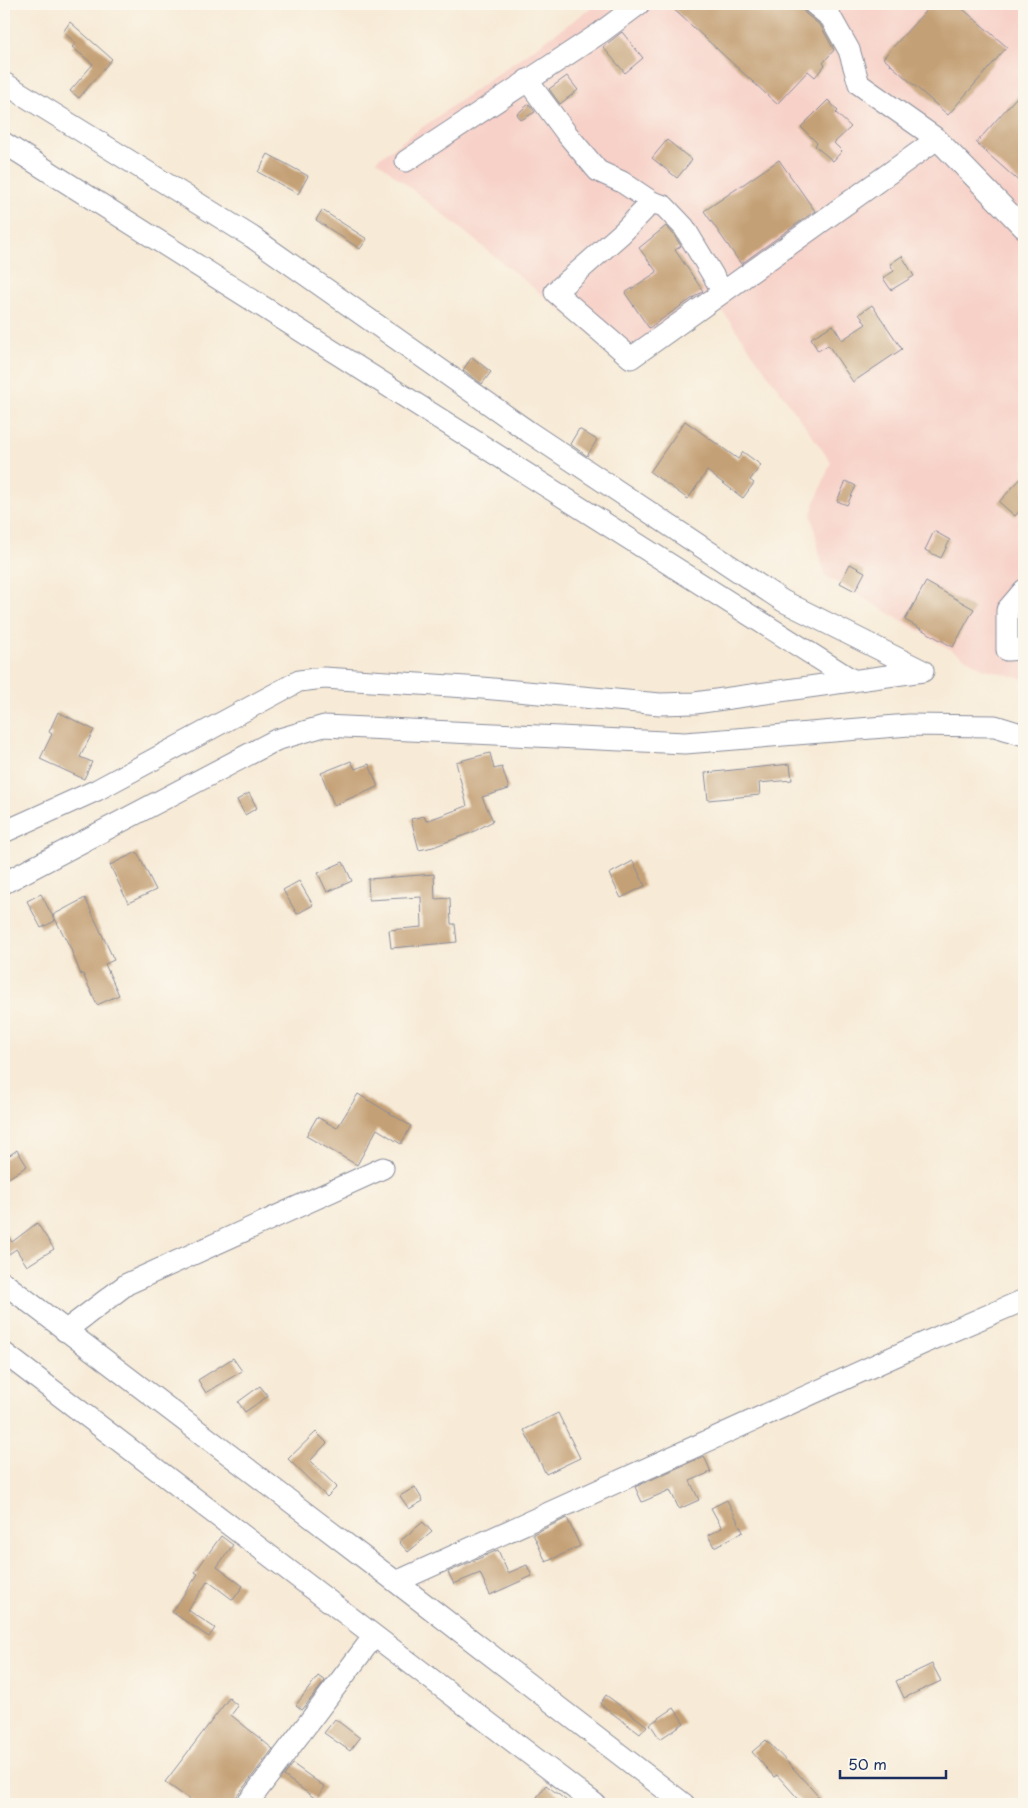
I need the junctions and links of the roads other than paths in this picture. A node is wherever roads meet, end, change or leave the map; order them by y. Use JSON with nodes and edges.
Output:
{"nodes":[{"id":1,"x":639,"y":4,"type":"edge"},
{"id":2,"x":814,"y":4,"type":"edge"},
{"id":3,"x":527,"y":80,"type":"junction"},
{"id":4,"x":4,"y":83,"type":"edge"},
{"id":5,"x":937,"y":139,"type":"junction"},
{"id":6,"x":4,"y":143,"type":"edge"},
{"id":7,"x":406,"y":161,"type":"dead end"},
{"id":8,"x":652,"y":202,"type":"junction"},
{"id":9,"x":1024,"y":228,"type":"edge"},
{"id":10,"x":722,"y":292,"type":"junction"},
{"id":11,"x":1024,"y":590,"type":"edge"},
{"id":12,"x":1024,"y":649,"type":"edge"},
{"id":13,"x":854,"y":681,"type":"junction"},
{"id":14,"x":1024,"y":735,"type":"edge"},
{"id":15,"x":4,"y":832,"type":"edge"},
{"id":16,"x":4,"y":883,"type":"edge"},
{"id":17,"x":383,"y":1168,"type":"dead end"},
{"id":18,"x":4,"y":1283,"type":"edge"},
{"id":19,"x":1024,"y":1300,"type":"edge"},
{"id":20,"x":65,"y":1331,"type":"junction"},
{"id":21,"x":4,"y":1353,"type":"edge"},
{"id":22,"x":396,"y":1582,"type":"junction"},
{"id":23,"x":374,"y":1636,"type":"junction"},
{"id":24,"x":247,"y":1804,"type":"edge"},
{"id":25,"x":595,"y":1804,"type":"edge"},
{"id":26,"x":684,"y":1804,"type":"edge"}],
"edges":[{"from":1,"to":3,"type":"street"},
{"from":2,"to":5,"type":"street"},
{"from":3,"to":7,"type":"street"},
{"from":3,"to":8,"type":"street"},
{"from":4,"to":13,"type":"street"},
{"from":5,"to":9,"type":"street"},
{"from":5,"to":10,"type":"street"},
{"from":6,"to":13,"type":"street"},
{"from":8,"to":10,"type":"street"},
{"from":8,"to":10,"type":"street"},
{"from":11,"to":12,"type":"street"},
{"from":13,"to":15,"type":"street"},
{"from":14,"to":16,"type":"street"},
{"from":17,"to":20,"type":"street"},
{"from":18,"to":20,"type":"street"},
{"from":19,"to":22,"type":"street"},
{"from":20,"to":22,"type":"street"},
{"from":21,"to":23,"type":"street"},
{"from":22,"to":26,"type":"street"},
{"from":23,"to":24,"type":"street"},
{"from":23,"to":25,"type":"street"}]}
